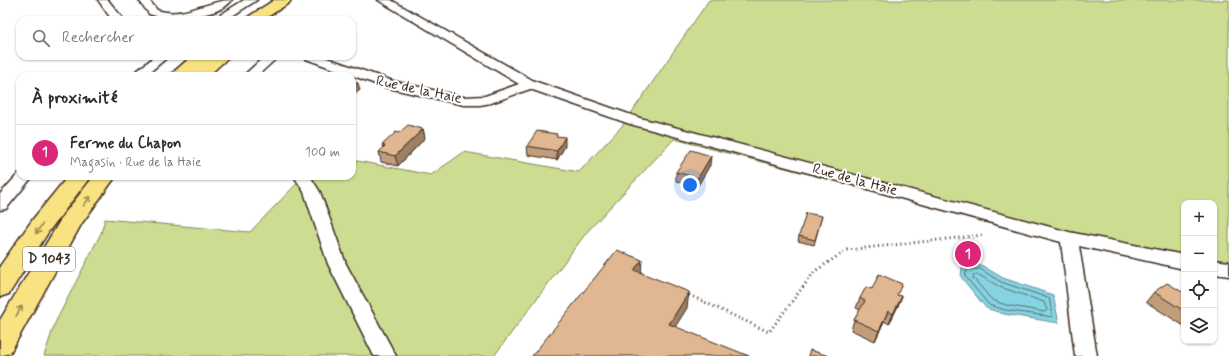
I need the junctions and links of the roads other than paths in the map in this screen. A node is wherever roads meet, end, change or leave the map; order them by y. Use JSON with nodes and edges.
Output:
{"nodes":[{"id":1,"x":103,"y":0,"type":"edge"},
{"id":2,"x":144,"y":0,"type":"edge"},
{"id":3,"x":227,"y":0,"type":"edge"},
{"id":4,"x":252,"y":0,"type":"edge"},
{"id":5,"x":284,"y":0,"type":"edge"},
{"id":6,"x":301,"y":0,"type":"edge"},
{"id":7,"x":383,"y":0,"type":"edge"},
{"id":8,"x":115,"y":16,"type":"edge"},
{"id":9,"x":225,"y":16,"type":"edge"},
{"id":10,"x":259,"y":16,"type":"edge"},
{"id":11,"x":276,"y":16,"type":"edge"},
{"id":12,"x":157,"y":60,"type":"edge"},
{"id":13,"x":198,"y":60,"type":"edge"},
{"id":14,"x":217,"y":60,"type":"edge"},
{"id":15,"x":268,"y":60,"type":"edge"},
{"id":16,"x":320,"y":60,"type":"edge"},
{"id":17,"x":143,"y":72,"type":"edge"},
{"id":18,"x":183,"y":72,"type":"edge"},
{"id":19,"x":203,"y":72,"type":"edge"},
{"id":20,"x":254,"y":72,"type":"edge"},
{"id":21,"x":351,"y":72,"type":"edge"},
{"id":22,"x":356,"y":74,"type":"edge"},
{"id":23,"x":529,"y":84,"type":"junction"},
{"id":24,"x":22,"y":180,"type":"edge"},
{"id":25,"x":77,"y":180,"type":"edge"},
{"id":26,"x":102,"y":180,"type":"edge"},
{"id":27,"x":304,"y":180,"type":"edge"},
{"id":28,"x":0,"y":205,"type":"edge"},
{"id":29,"x":1069,"y":238,"type":"junction"},
{"id":30,"x":1181,"y":261,"type":"edge"},
{"id":31,"x":1217,"y":267,"type":"edge"},
{"id":32,"x":1229,"y":269,"type":"edge"},
{"id":33,"x":0,"y":287,"type":"edge"},
{"id":34,"x":0,"y":345,"type":"edge"},
{"id":35,"x":385,"y":356,"type":"edge"},
{"id":36,"x":1086,"y":356,"type":"edge"}],
"edges":[{"from":1,"to":8,"type":"street"},
{"from":2,"to":3,"type":"street"},
{"from":4,"to":9,"type":"street"},
{"from":5,"to":10,"type":"highway"},
{"from":6,"to":11,"type":"highway"},
{"from":7,"to":23,"type":"street","name":"Rue de la Haie"},
{"from":12,"to":17,"type":"street"},
{"from":13,"to":18,"type":"highway"},
{"from":14,"to":19,"type":"highway"},
{"from":15,"to":20,"type":"street"},
{"from":16,"to":21,"type":"street","name":"Rue de la Haie"},
{"from":22,"to":23,"type":"street","name":"Rue de la Haie"},
{"from":23,"to":29,"type":"street","name":"Rue de la Haie"},
{"from":24,"to":28,"type":"street"},
{"from":25,"to":33,"type":"highway","number":"D 1043","one_way":true},
{"from":34,"to":26,"type":"highway","number":"D 1043","one_way":true},
{"from":27,"to":35,"type":"street"},
{"from":29,"to":30,"type":"street","name":"Rue de la Haie"},
{"from":29,"to":36,"type":"street"},
{"from":31,"to":32,"type":"street"}]}
